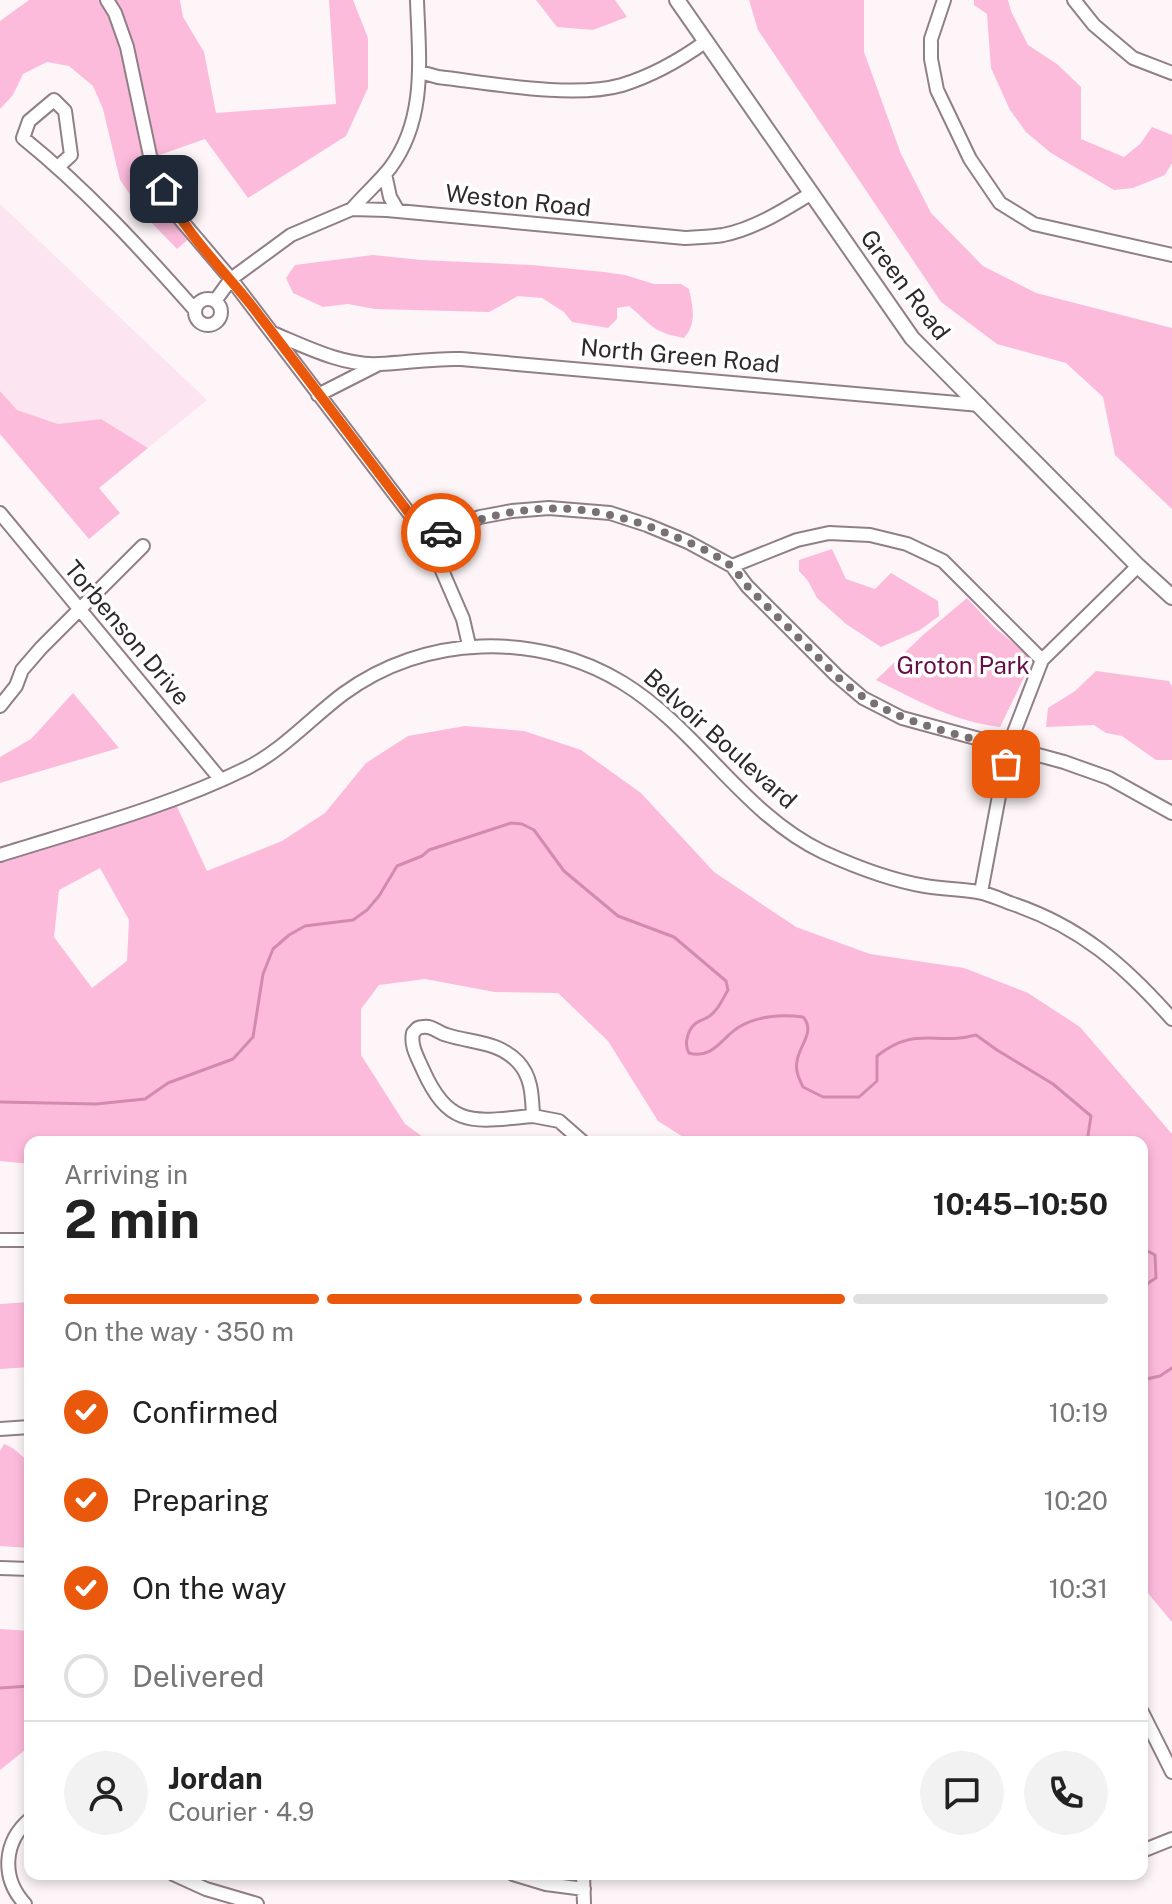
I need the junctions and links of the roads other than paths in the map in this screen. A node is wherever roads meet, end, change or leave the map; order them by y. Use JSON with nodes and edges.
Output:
{"nodes":[{"id":1,"x":107,"y":0,"type":"edge"},
{"id":2,"x":417,"y":0,"type":"edge"},
{"id":3,"x":677,"y":0,"type":"edge"},
{"id":4,"x":944,"y":0,"type":"edge"},
{"id":5,"x":1074,"y":0,"type":"edge"},
{"id":6,"x":705,"y":42,"type":"junction"},
{"id":7,"x":420,"y":72,"type":"junction"},
{"id":8,"x":1172,"y":73,"type":"edge"},
{"id":9,"x":58,"y":167,"type":"junction"},
{"id":10,"x":385,"y":174,"type":"junction"},
{"id":11,"x":810,"y":194,"type":"junction"},
{"id":12,"x":352,"y":209,"type":"junction"},
{"id":13,"x":398,"y":211,"type":"junction"},
{"id":14,"x":1172,"y":255,"type":"edge"},
{"id":15,"x":231,"y":279,"type":"junction"},
{"id":16,"x":215,"y":301,"type":"junction"},
{"id":17,"x":195,"y":310,"type":"junction"},
{"id":18,"x":272,"y":333,"type":"junction"},
{"id":19,"x":377,"y":365,"type":"junction"},
{"id":20,"x":318,"y":395,"type":"junction"},
{"id":21,"x":980,"y":405,"type":"junction"},
{"id":22,"x":0,"y":513,"type":"edge"},
{"id":23,"x":428,"y":538,"type":"junction"},
{"id":24,"x":143,"y":546,"type":"dead end"},
{"id":25,"x":732,"y":566,"type":"junction"},
{"id":26,"x":1138,"y":566,"type":"junction"},
{"id":27,"x":1172,"y":597,"type":"edge"},
{"id":28,"x":79,"y":611,"type":"junction"},
{"id":29,"x":469,"y":645,"type":"junction"},
{"id":30,"x":1042,"y":660,"type":"junction"},
{"id":31,"x":0,"y":706,"type":"edge"},
{"id":32,"x":1008,"y":748,"type":"junction"},
{"id":33,"x":221,"y":780,"type":"junction"},
{"id":34,"x":1172,"y":813,"type":"edge"},
{"id":35,"x":0,"y":855,"type":"edge"},
{"id":36,"x":981,"y":892,"type":"junction"},
{"id":37,"x":1172,"y":1019,"type":"edge"},
{"id":38,"x":533,"y":1116,"type":"junction"},
{"id":39,"x":576,"y":1136,"type":"edge"},
{"id":40,"x":0,"y":1240,"type":"edge"},
{"id":41,"x":24,"y":1240,"type":"edge"},
{"id":42,"x":24,"y":1427,"type":"edge"},
{"id":43,"x":0,"y":1429,"type":"edge"},
{"id":44,"x":0,"y":1568,"type":"edge"},
{"id":45,"x":24,"y":1569,"type":"edge"},
{"id":46,"x":1148,"y":1724,"type":"edge"},
{"id":47,"x":1172,"y":1772,"type":"edge"},
{"id":48,"x":24,"y":1826,"type":"edge"},
{"id":49,"x":1172,"y":1839,"type":"edge"},
{"id":50,"x":1148,"y":1849,"type":"edge"},
{"id":51,"x":186,"y":1880,"type":"edge"},
{"id":52,"x":533,"y":1880,"type":"edge"},
{"id":53,"x":583,"y":1880,"type":"edge"},
{"id":54,"x":584,"y":1889,"type":"junction"},
{"id":55,"x":25,"y":1904,"type":"edge"},
{"id":56,"x":257,"y":1904,"type":"edge"},
{"id":57,"x":584,"y":1904,"type":"edge"}],
"edges":[{"from":1,"to":15,"type":"street"},
{"from":2,"to":7,"type":"street"},
{"from":3,"to":6,"type":"main road","name":"Green Road"},
{"from":4,"to":14,"type":"street"},
{"from":5,"to":8,"type":"street"},
{"from":6,"to":7,"type":"street"},
{"from":6,"to":11,"type":"main road","name":"Green Road"},
{"from":7,"to":10,"type":"street"},
{"from":9,"to":9,"type":"street"},
{"from":9,"to":17,"type":"street"},
{"from":10,"to":12,"type":"street"},
{"from":10,"to":13,"type":"street"},
{"from":11,"to":13,"type":"street","name":"Weston Road"},
{"from":11,"to":21,"type":"main road","name":"Green Road"},
{"from":12,"to":13,"type":"street","name":"Weston Road"},
{"from":12,"to":15,"type":"street","name":"Weston Road"},
{"from":15,"to":16,"type":"street","name":"Weston Road"},
{"from":15,"to":18,"type":"street"},
{"from":16,"to":17,"type":"street"},
{"from":16,"to":17,"type":"street"},
{"from":18,"to":19,"type":"street","name":"North Green Road"},
{"from":18,"to":20,"type":"street"},
{"from":19,"to":20,"type":"street","name":"North Green Road"},
{"from":19,"to":21,"type":"street","name":"North Green Road"},
{"from":20,"to":23,"type":"street"},
{"from":21,"to":26,"type":"main road","name":"Green Road"},
{"from":22,"to":28,"type":"street","name":"Torbenson Drive"},
{"from":23,"to":25,"type":"street"},
{"from":23,"to":29,"type":"street"},
{"from":24,"to":28,"type":"street"},
{"from":25,"to":30,"type":"street"},
{"from":25,"to":32,"type":"street"},
{"from":26,"to":27,"type":"main road","name":"Green Road"},
{"from":26,"to":30,"type":"street"},
{"from":28,"to":31,"type":"street"},
{"from":28,"to":33,"type":"street","name":"Torbenson Drive"},
{"from":29,"to":33,"type":"street","name":"Belvoir Boulevard"},
{"from":29,"to":36,"type":"street","name":"Belvoir Boulevard"},
{"from":30,"to":32,"type":"street"},
{"from":32,"to":34,"type":"street"},
{"from":32,"to":36,"type":"street"},
{"from":33,"to":35,"type":"street","name":"Belvoir Boulevard"},
{"from":36,"to":37,"type":"street","name":"Belvoir Boulevard"},
{"from":38,"to":38,"type":"street"},
{"from":38,"to":39,"type":"street"},
{"from":40,"to":41,"type":"street"},
{"from":42,"to":43,"type":"street"},
{"from":44,"to":45,"type":"street"},
{"from":46,"to":47,"type":"street"},
{"from":48,"to":55,"type":"street"},
{"from":49,"to":50,"type":"street"},
{"from":51,"to":56,"type":"street"},
{"from":52,"to":54,"type":"street"},
{"from":53,"to":54,"type":"street"},
{"from":54,"to":57,"type":"street"}]}
